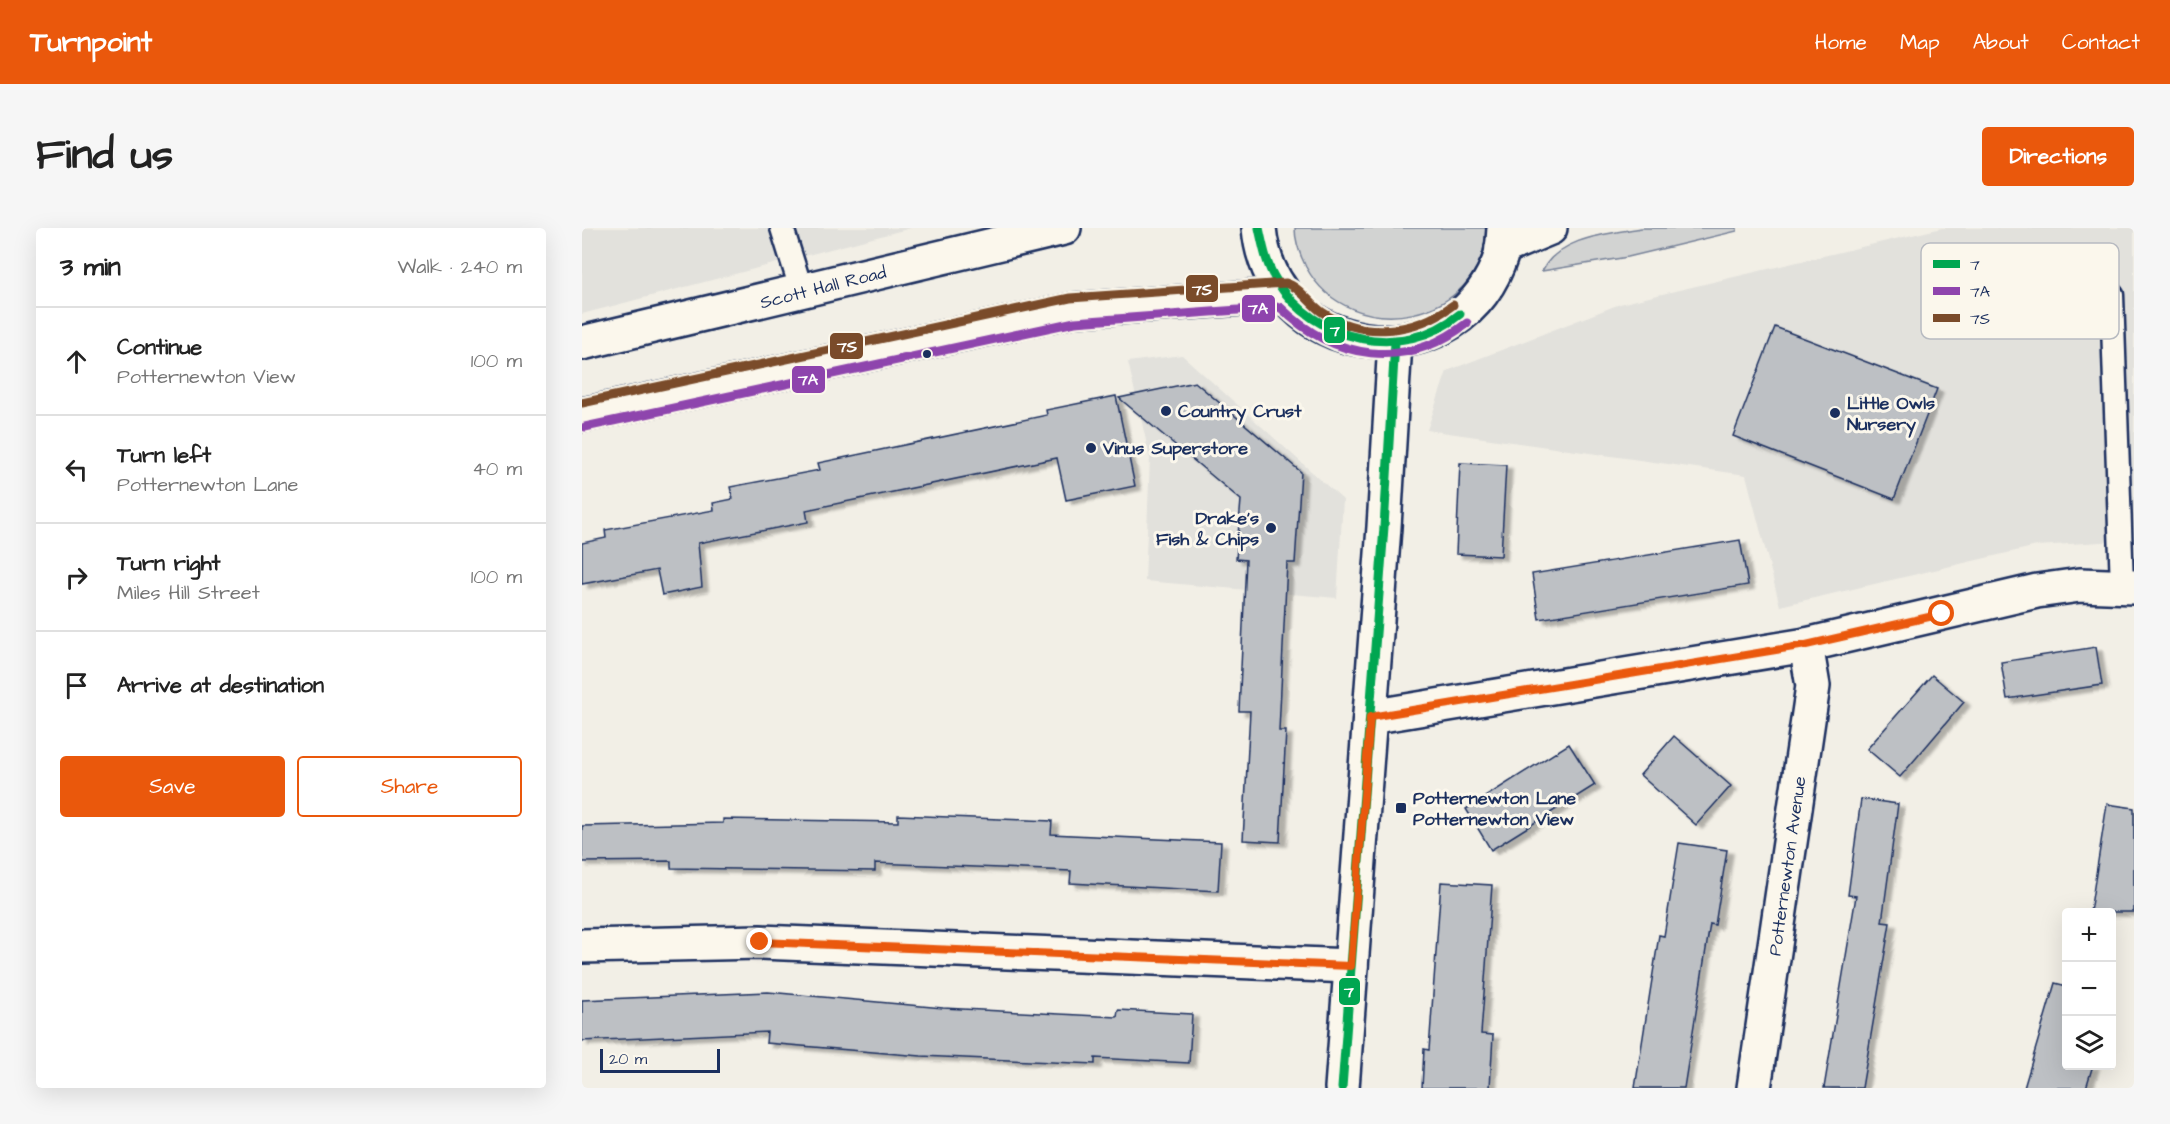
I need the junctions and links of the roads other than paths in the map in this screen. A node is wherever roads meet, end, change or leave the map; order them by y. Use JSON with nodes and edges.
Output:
{"nodes":[{"id":1,"x":782,"y":228,"type":"edge"},
{"id":2,"x":1064,"y":228,"type":"edge"},
{"id":3,"x":1259,"y":228,"type":"edge"},
{"id":4,"x":1550,"y":228,"type":"edge"},
{"id":5,"x":1503,"y":238,"type":"edge"},
{"id":6,"x":802,"y":292,"type":"junction"},
{"id":7,"x":1286,"y":295,"type":"junction"},
{"id":8,"x":2116,"y":339,"type":"edge"},
{"id":9,"x":1395,"y":342,"type":"junction"},
{"id":10,"x":582,"y":344,"type":"edge"},
{"id":11,"x":582,"y":415,"type":"edge"},
{"id":12,"x":2126,"y":445,"type":"edge"},
{"id":13,"x":2128,"y":586,"type":"edge"},
{"id":14,"x":1806,"y":645,"type":"junction"},
{"id":15,"x":1370,"y":717,"type":"junction"},
{"id":16,"x":582,"y":946,"type":"edge"},
{"id":17,"x":1351,"y":966,"type":"junction"},
{"id":18,"x":1342,"y":1088,"type":"edge"},
{"id":19,"x":1754,"y":1088,"type":"edge"}],
"edges":[{"from":1,"to":6,"type":"lane"},
{"from":2,"to":6,"type":"main road","name":"Scott Hall Road"},
{"from":3,"to":7,"type":"main road"},
{"from":4,"to":5,"type":"main road"},
{"from":5,"to":9,"type":"main road"},
{"from":6,"to":10,"type":"main road","name":"Scott Hall Road"},
{"from":7,"to":9,"type":"main road"},
{"from":7,"to":11,"type":"main road"},
{"from":8,"to":12,"type":"lane"},
{"from":9,"to":15,"type":"main road"},
{"from":12,"to":13,"type":"lane"},
{"from":13,"to":14,"type":"main road"},
{"from":14,"to":15,"type":"main road"},
{"from":14,"to":19,"type":"main road","name":"Potternewton Avenue"},
{"from":15,"to":17,"type":"main road"},
{"from":16,"to":17,"type":"main road"},
{"from":17,"to":18,"type":"main road"}]}
